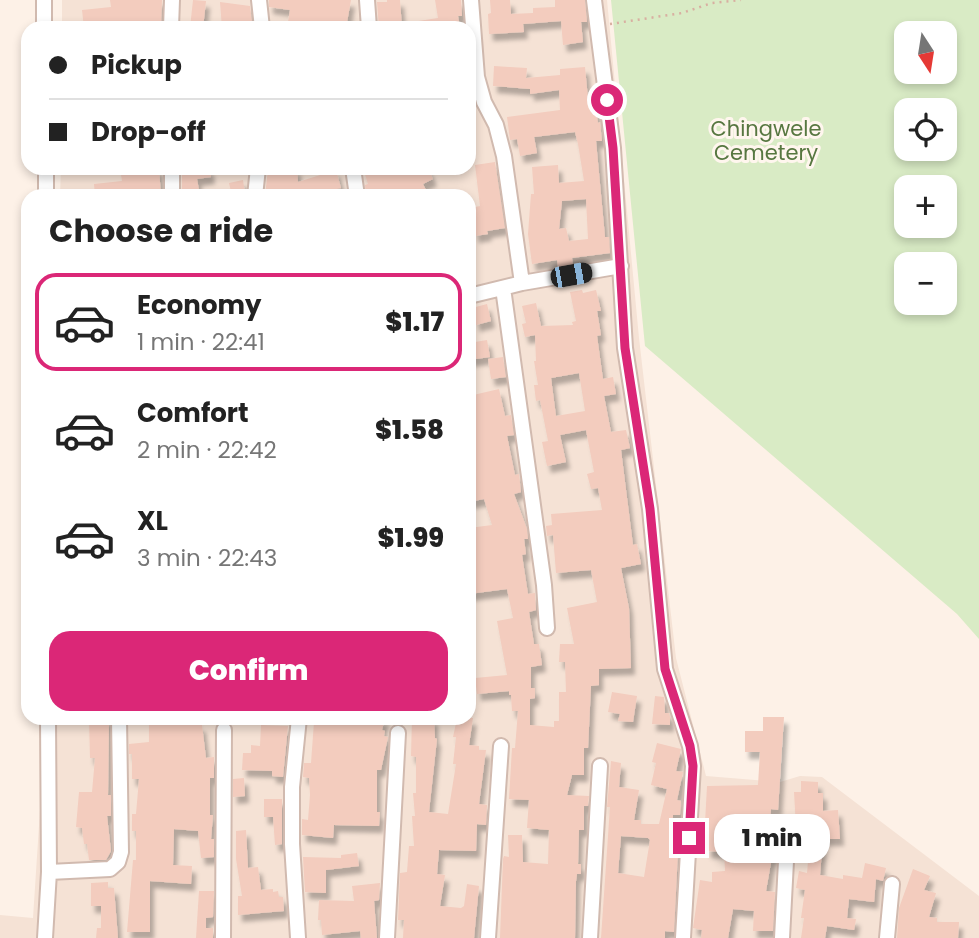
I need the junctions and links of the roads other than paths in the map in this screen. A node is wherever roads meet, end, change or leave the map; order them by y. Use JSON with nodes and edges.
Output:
{"nodes":[{"id":1,"x":44,"y":0,"type":"edge"},
{"id":2,"x":172,"y":0,"type":"edge"},
{"id":3,"x":259,"y":0,"type":"edge"},
{"id":4,"x":367,"y":0,"type":"edge"},
{"id":5,"x":471,"y":0,"type":"edge"},
{"id":6,"x":594,"y":0,"type":"edge"},
{"id":7,"x":44,"y":21,"type":"edge"},
{"id":8,"x":171,"y":21,"type":"edge"},
{"id":9,"x":261,"y":21,"type":"edge"},
{"id":10,"x":368,"y":21,"type":"edge"},
{"id":11,"x":473,"y":21,"type":"edge"},
{"id":12,"x":476,"y":64,"type":"edge"},
{"id":13,"x":621,"y":266,"type":"junction"},
{"id":14,"x":522,"y":283,"type":"junction"},
{"id":15,"x":503,"y":288,"type":"junction"},
{"id":16,"x":476,"y":294,"type":"edge"},
{"id":17,"x":547,"y":628,"type":"dead end"},
{"id":18,"x":48,"y":725,"type":"edge"},
{"id":19,"x":119,"y":725,"type":"edge"},
{"id":20,"x":298,"y":725,"type":"edge"},
{"id":21,"x":223,"y":730,"type":"dead end"},
{"id":22,"x":398,"y":733,"type":"dead end"},
{"id":23,"x":501,"y":746,"type":"dead end"},
{"id":24,"x":600,"y":766,"type":"dead end"},
{"id":25,"x":787,"y":842,"type":"dead end"},
{"id":26,"x":49,"y":872,"type":"junction"},
{"id":27,"x":892,"y":884,"type":"dead end"},
{"id":28,"x":45,"y":938,"type":"edge"},
{"id":29,"x":223,"y":938,"type":"edge"},
{"id":30,"x":298,"y":938,"type":"edge"},
{"id":31,"x":387,"y":938,"type":"edge"},
{"id":32,"x":488,"y":938,"type":"edge"},
{"id":33,"x":590,"y":938,"type":"edge"},
{"id":34,"x":683,"y":938,"type":"edge"},
{"id":35,"x":782,"y":938,"type":"edge"},
{"id":36,"x":887,"y":938,"type":"edge"}],
"edges":[{"from":1,"to":7,"type":"street"},
{"from":2,"to":8,"type":"street"},
{"from":3,"to":9,"type":"street"},
{"from":4,"to":10,"type":"street"},
{"from":5,"to":11,"type":"street"},
{"from":6,"to":13,"type":"street"},
{"from":12,"to":14,"type":"street"},
{"from":13,"to":14,"type":"street"},
{"from":13,"to":34,"type":"street"},
{"from":14,"to":15,"type":"street"},
{"from":15,"to":16,"type":"street"},
{"from":15,"to":17,"type":"street"},
{"from":18,"to":26,"type":"street"},
{"from":19,"to":26,"type":"street"},
{"from":20,"to":30,"type":"street"},
{"from":21,"to":29,"type":"street"},
{"from":22,"to":31,"type":"street"},
{"from":23,"to":32,"type":"street"},
{"from":24,"to":33,"type":"street"},
{"from":25,"to":35,"type":"street"},
{"from":26,"to":28,"type":"street"},
{"from":27,"to":36,"type":"street"}]}
